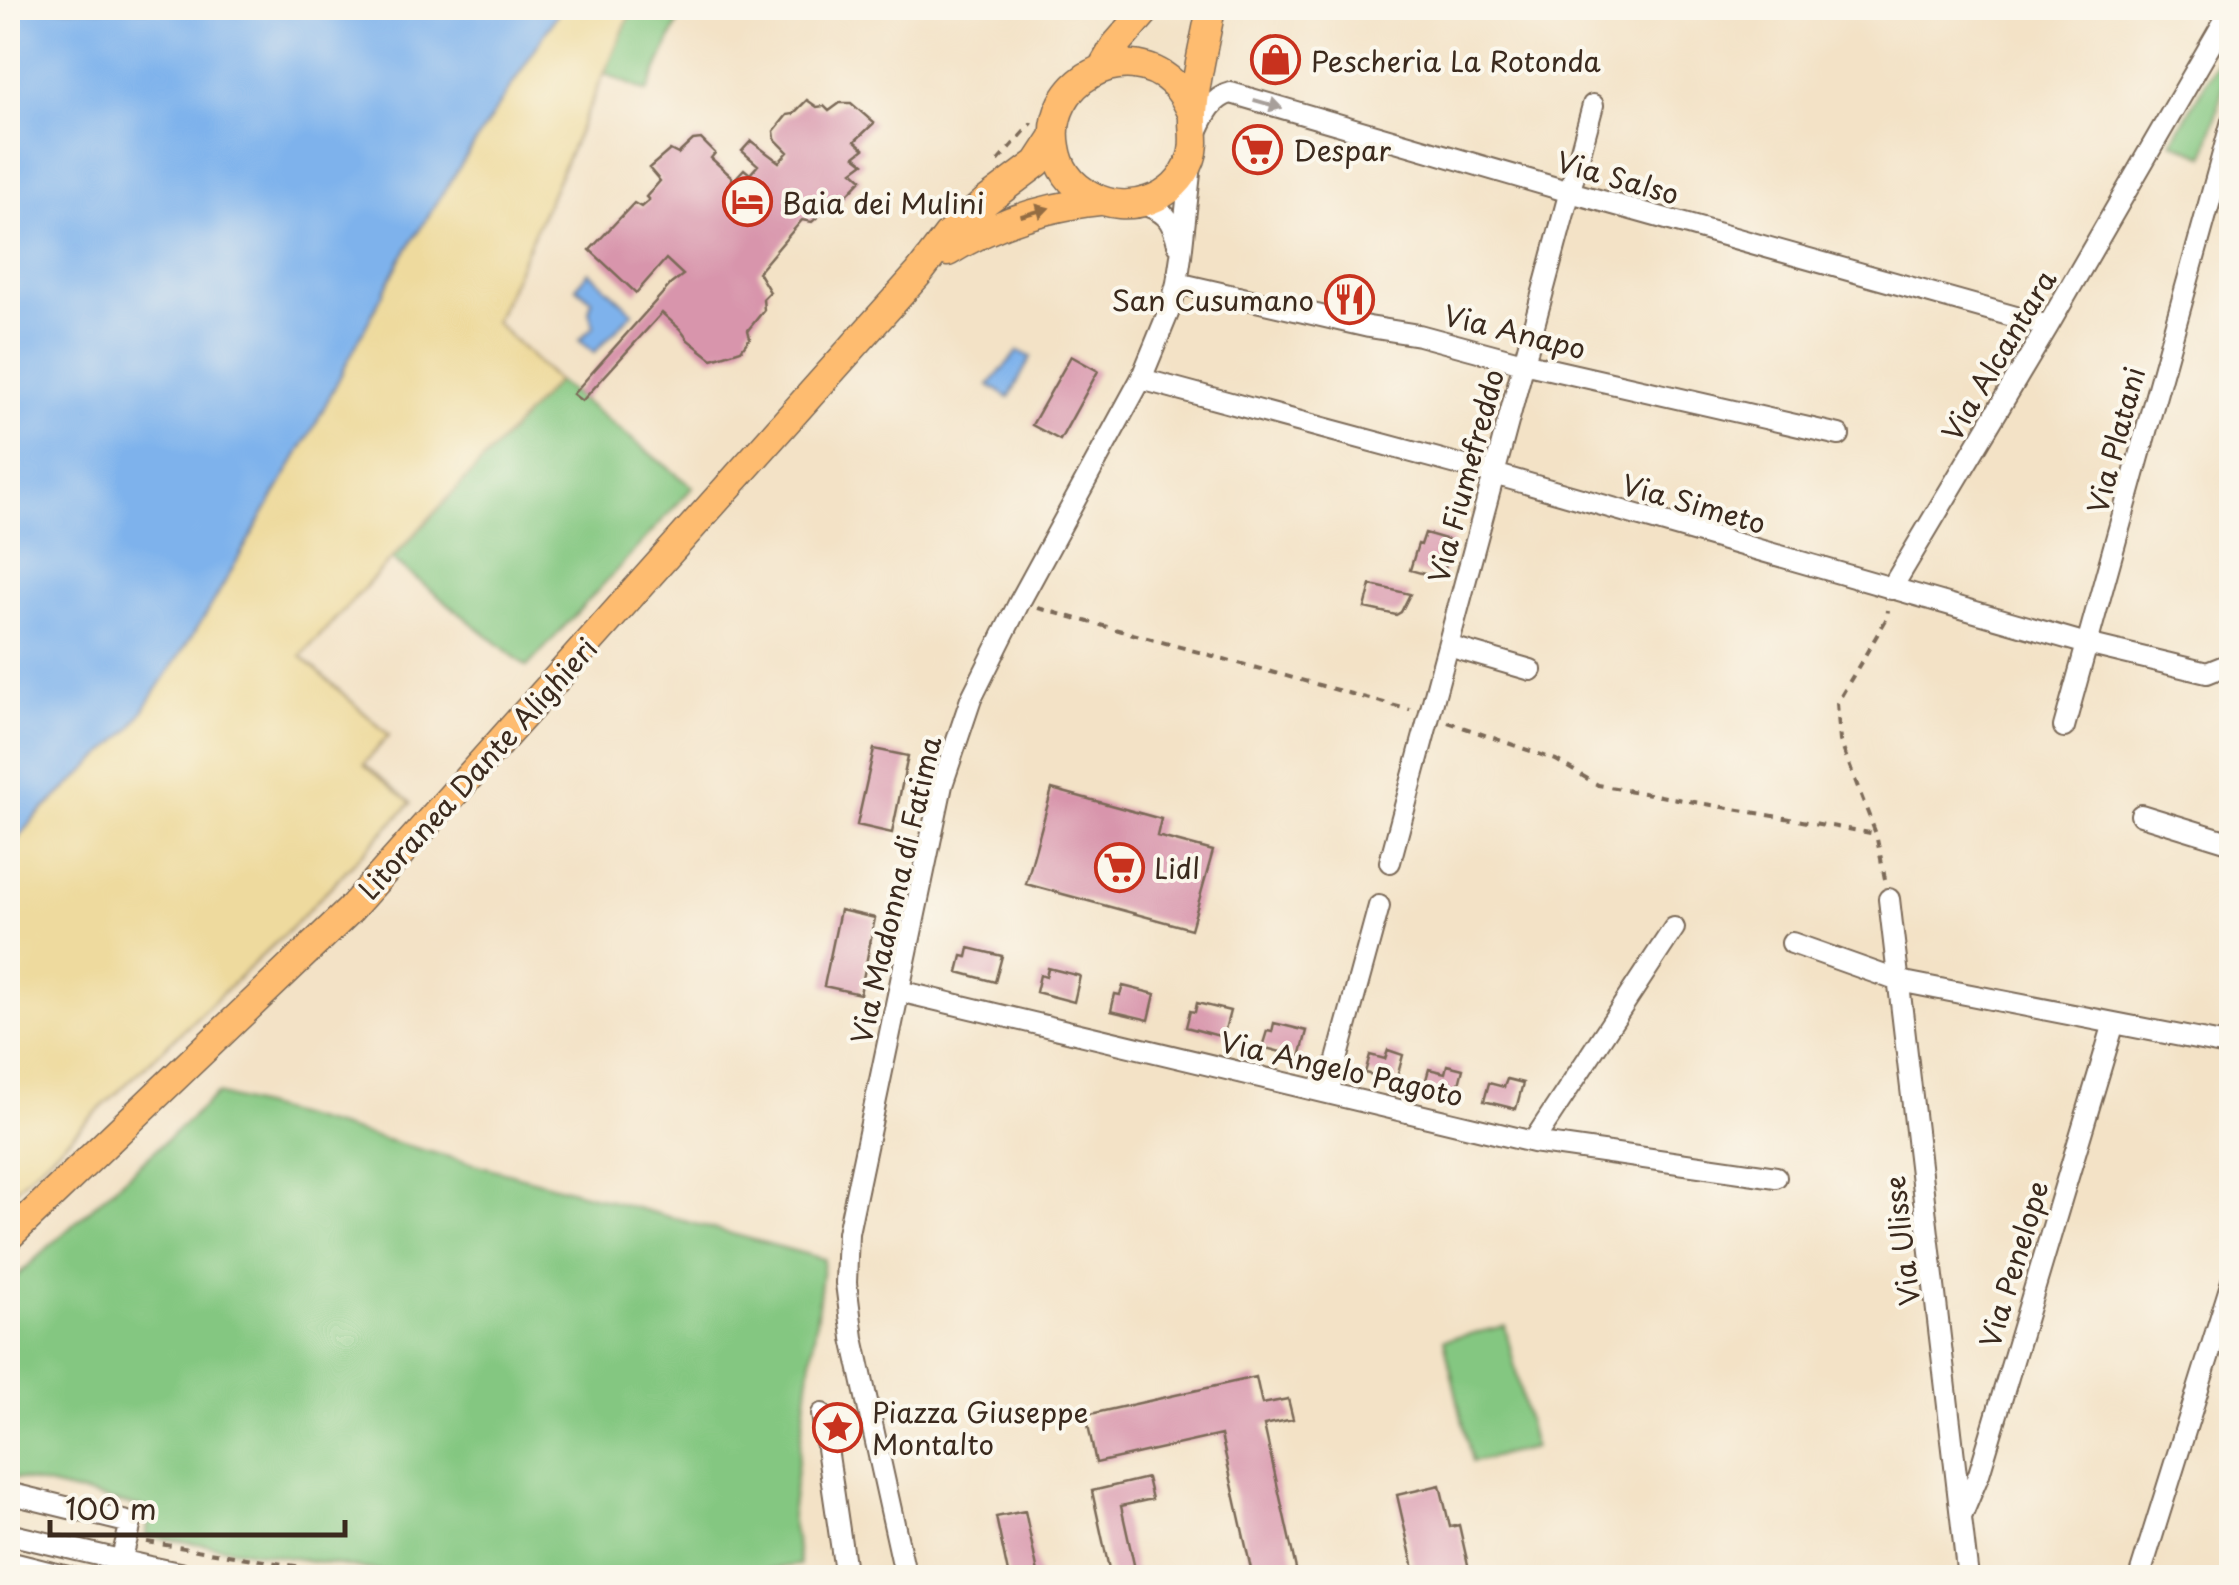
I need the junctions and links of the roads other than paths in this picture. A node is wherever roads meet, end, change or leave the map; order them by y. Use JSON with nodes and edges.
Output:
{"nodes":[{"id":1,"x":1148,"y":8,"type":"edge"},
{"id":2,"x":1211,"y":8,"type":"edge"},
{"id":3,"x":2232,"y":8,"type":"edge"},
{"id":4,"x":1102,"y":68,"type":"junction"},
{"id":5,"x":1593,"y":105,"type":"dead end"},
{"id":6,"x":2232,"y":120,"type":"edge"},
{"id":7,"x":1193,"y":136,"type":"junction"},
{"id":8,"x":1054,"y":137,"type":"junction"},
{"id":9,"x":1570,"y":192,"type":"junction"},
{"id":10,"x":1099,"y":200,"type":"junction"},
{"id":11,"x":1139,"y":204,"type":"junction"},
{"id":12,"x":1181,"y":256,"type":"junction"},
{"id":13,"x":918,"y":274,"type":"junction"},
{"id":14,"x":1178,"y":283,"type":"junction"},
{"id":15,"x":2048,"y":326,"type":"junction"},
{"id":16,"x":1524,"y":364,"type":"junction"},
{"id":17,"x":1140,"y":378,"type":"junction"},
{"id":18,"x":1840,"y":435,"type":"dead end"},
{"id":19,"x":1494,"y":474,"type":"junction"},
{"id":20,"x":1891,"y":589,"type":"junction"},
{"id":21,"x":2087,"y":644,"type":"junction"},
{"id":22,"x":1448,"y":646,"type":"junction"},
{"id":23,"x":2232,"y":662,"type":"edge"},
{"id":24,"x":1532,"y":670,"type":"dead end"},
{"id":25,"x":2064,"y":727,"type":"dead end"},
{"id":26,"x":2141,"y":815,"type":"dead end"},
{"id":27,"x":2232,"y":843,"type":"edge"},
{"id":28,"x":1390,"y":862,"type":"dead end"},
{"id":29,"x":1889,"y":898,"type":"road end"},
{"id":30,"x":1379,"y":906,"type":"dead end"},
{"id":31,"x":1674,"y":928,"type":"dead end"},
{"id":32,"x":1792,"y":942,"type":"dead end"},
{"id":33,"x":1899,"y":981,"type":"junction"},
{"id":34,"x":899,"y":991,"type":"junction"},
{"id":35,"x":2114,"y":1024,"type":"junction"},
{"id":36,"x":2232,"y":1046,"type":"edge"},
{"id":37,"x":1328,"y":1093,"type":"junction"},
{"id":38,"x":1533,"y":1142,"type":"junction"},
{"id":39,"x":1776,"y":1178,"type":"dead end"},
{"id":40,"x":8,"y":1236,"type":"edge"},
{"id":41,"x":2232,"y":1281,"type":"edge"},
{"id":42,"x":822,"y":1414,"type":"dead end"},
{"id":43,"x":8,"y":1494,"type":"edge"},
{"id":44,"x":1960,"y":1519,"type":"junction"},
{"id":45,"x":8,"y":1534,"type":"edge"},
{"id":46,"x":47,"y":1543,"type":"junction"},
{"id":47,"x":121,"y":1560,"type":"junction"},
{"id":48,"x":8,"y":1562,"type":"edge"},
{"id":49,"x":37,"y":1574,"type":"edge"},
{"id":50,"x":905,"y":1577,"type":"edge"},
{"id":51,"x":72,"y":1578,"type":"edge"},
{"id":52,"x":204,"y":1578,"type":"edge"},
{"id":53,"x":846,"y":1578,"type":"edge"},
{"id":54,"x":1968,"y":1578,"type":"edge"},
{"id":55,"x":2139,"y":1578,"type":"edge"}],
"edges":[{"from":1,"to":4,"type":"main road"},
{"from":2,"to":7,"type":"main road"},
{"from":3,"to":15,"type":"street","name":"Via Alcantara"},
{"from":4,"to":7,"type":"main road"},
{"from":4,"to":8,"type":"main road"},
{"from":5,"to":9,"type":"street","name":"Via Fiumefreddo"},
{"from":6,"to":21,"type":"street","name":"Via Platani"},
{"from":7,"to":9,"type":"street","name":"Via Salso","one_way":true},
{"from":7,"to":11,"type":"main road"},
{"from":7,"to":12,"type":"street","name":"Via Madonna di Fatima"},
{"from":8,"to":10,"type":"main road"},
{"from":8,"to":13,"type":"main road"},
{"from":9,"to":15,"type":"street","name":"Via Salso"},
{"from":9,"to":16,"type":"street","name":"Via Fiumefreddo"},
{"from":10,"to":11,"type":"main road"},
{"from":13,"to":10,"type":"main road","one_way":true},
{"from":11,"to":12,"type":"street"},
{"from":12,"to":14,"type":"street","name":"Via Madonna di Fatima"},
{"from":13,"to":40,"type":"main road","name":"Litoranea Dante Alighieri"},
{"from":14,"to":16,"type":"street","name":"Via Anapo"},
{"from":14,"to":17,"type":"street","name":"Via Madonna di Fatima"},
{"from":15,"to":20,"type":"street","name":"Via Alcantara"},
{"from":16,"to":18,"type":"street","name":"Via Anapo"},
{"from":16,"to":19,"type":"street","name":"Via Fiumefreddo"},
{"from":17,"to":19,"type":"street","name":"Via Simeto"},
{"from":17,"to":34,"type":"street","name":"Via Madonna di Fatima"},
{"from":19,"to":20,"type":"street","name":"Via Simeto"},
{"from":19,"to":22,"type":"street","name":"Via Fiumefreddo"},
{"from":20,"to":21,"type":"street","name":"Via Simeto"},
{"from":21,"to":23,"type":"street","name":"Via Simeto"},
{"from":21,"to":25,"type":"street","name":"Via Platani"},
{"from":22,"to":24,"type":"street"},
{"from":22,"to":28,"type":"street","name":"Via Fiumefreddo"},
{"from":26,"to":27,"type":"street"},
{"from":29,"to":33,"type":"street","name":"Via Ulisse"},
{"from":30,"to":37,"type":"street"},
{"from":31,"to":38,"type":"street"},
{"from":32,"to":33,"type":"street"},
{"from":33,"to":35,"type":"street"},
{"from":33,"to":44,"type":"street","name":"Via Ulisse"},
{"from":34,"to":37,"type":"street","name":"Via Angelo Pagoto"},
{"from":34,"to":50,"type":"street","name":"Via Madonna di Fatima"},
{"from":35,"to":36,"type":"street"},
{"from":35,"to":44,"type":"street","name":"Via Penelope"},
{"from":37,"to":38,"type":"street","name":"Via Angelo Pagoto"},
{"from":38,"to":39,"type":"street","name":"Via Angelo Pagoto"},
{"from":41,"to":55,"type":"street"},
{"from":42,"to":53,"type":"street"},
{"from":43,"to":47,"type":"street"},
{"from":44,"to":54,"type":"street","name":"Via Ulisse"},
{"from":45,"to":46,"type":"street"},
{"from":46,"to":47,"type":"street"},
{"from":46,"to":49,"type":"street"},
{"from":47,"to":52,"type":"street"},
{"from":48,"to":49,"type":"street"},
{"from":49,"to":51,"type":"street"}]}
